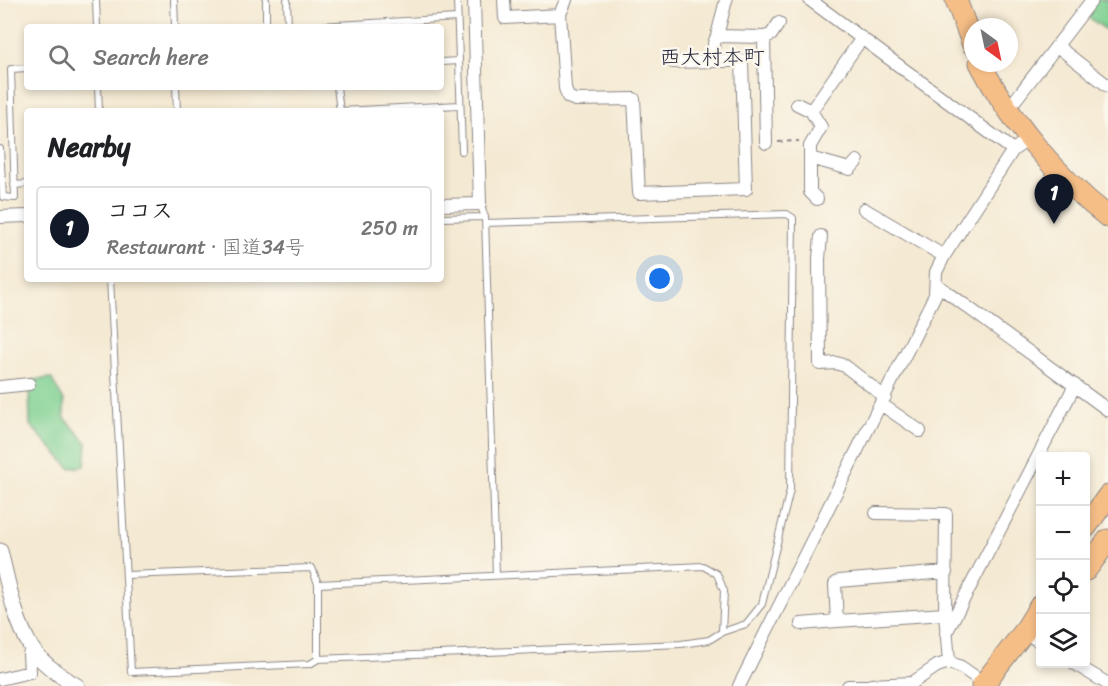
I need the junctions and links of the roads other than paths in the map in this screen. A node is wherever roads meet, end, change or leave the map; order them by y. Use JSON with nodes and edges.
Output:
{"nodes":[{"id":1,"x":96,"y":0,"type":"edge"},
{"id":2,"x":174,"y":0,"type":"edge"},
{"id":3,"x":266,"y":0,"type":"edge"},
{"id":4,"x":287,"y":0,"type":"edge"},
{"id":5,"x":457,"y":0,"type":"edge"},
{"id":6,"x":474,"y":0,"type":"edge"},
{"id":7,"x":504,"y":0,"type":"edge"},
{"id":8,"x":566,"y":0,"type":"edge"},
{"id":9,"x":726,"y":0,"type":"edge"},
{"id":10,"x":810,"y":0,"type":"edge"},
{"id":11,"x":956,"y":0,"type":"edge"},
{"id":12,"x":1092,"y":0,"type":"edge"},
{"id":13,"x":560,"y":15,"type":"junction"},
{"id":14,"x":457,"y":18,"type":"junction"},
{"id":15,"x":964,"y":21,"type":"edge"},
{"id":16,"x":779,"y":23,"type":"dead end"},
{"id":17,"x":97,"y":24,"type":"edge"},
{"id":18,"x":175,"y":24,"type":"edge"},
{"id":19,"x":266,"y":24,"type":"edge"},
{"id":20,"x":288,"y":24,"type":"edge"},
{"id":21,"x":362,"y":24,"type":"edge"},
{"id":22,"x":717,"y":36,"type":"junction"},
{"id":23,"x":767,"y":36,"type":"junction"},
{"id":24,"x":862,"y":38,"type":"junction"},
{"id":25,"x":1058,"y":46,"type":"junction"},
{"id":26,"x":772,"y":53,"type":"dead end"},
{"id":27,"x":459,"y":61,"type":"junction"},
{"id":28,"x":714,"y":61,"type":"junction"},
{"id":29,"x":444,"y":62,"type":"edge"},
{"id":30,"x":673,"y":62,"type":"dead end"},
{"id":31,"x":24,"y":68,"type":"edge"},
{"id":32,"x":986,"y":72,"type":"edge"},
{"id":33,"x":1108,"y":86,"type":"edge"},
{"id":34,"x":98,"y":90,"type":"edge"},
{"id":35,"x":176,"y":90,"type":"edge"},
{"id":36,"x":338,"y":90,"type":"edge"},
{"id":37,"x":797,"y":104,"type":"dead end"},
{"id":38,"x":460,"y":105,"type":"junction"},
{"id":39,"x":99,"y":108,"type":"edge"},
{"id":40,"x":177,"y":108,"type":"edge"},
{"id":41,"x":340,"y":108,"type":"edge"},
{"id":42,"x":400,"y":108,"type":"edge"},
{"id":43,"x":1009,"y":108,"type":"junction"},
{"id":44,"x":811,"y":111,"type":"junction"},
{"id":45,"x":766,"y":143,"type":"road end"},
{"id":46,"x":1022,"y":144,"type":"junction"},
{"id":47,"x":0,"y":150,"type":"edge"},
{"id":48,"x":462,"y":151,"type":"dead end"},
{"id":49,"x":810,"y":158,"type":"junction"},
{"id":50,"x":857,"y":161,"type":"dead end"},
{"id":51,"x":24,"y":184,"type":"edge"},
{"id":52,"x":15,"y":185,"type":"junction"},
{"id":53,"x":817,"y":199,"type":"dead end"},
{"id":54,"x":444,"y":204,"type":"edge"},
{"id":55,"x":480,"y":204,"type":"junction"},
{"id":56,"x":864,"y":209,"type":"dead end"},
{"id":57,"x":24,"y":216,"type":"edge"},
{"id":58,"x":0,"y":217,"type":"edge"},
{"id":59,"x":1108,"y":217,"type":"edge"},
{"id":60,"x":444,"y":218,"type":"edge"},
{"id":61,"x":485,"y":220,"type":"junction"},
{"id":62,"x":822,"y":236,"type":"dead end"},
{"id":63,"x":944,"y":256,"type":"junction"},
{"id":64,"x":110,"y":282,"type":"edge"},
{"id":65,"x":936,"y":284,"type":"junction"},
{"id":66,"x":29,"y":384,"type":"dead end"},
{"id":67,"x":1075,"y":385,"type":"junction"},
{"id":68,"x":0,"y":387,"type":"edge"},
{"id":69,"x":883,"y":400,"type":"junction"},
{"id":70,"x":1108,"y":410,"type":"edge"},
{"id":71,"x":920,"y":431,"type":"dead end"},
{"id":72,"x":1108,"y":496,"type":"edge"},
{"id":73,"x":876,"y":513,"type":"dead end"},
{"id":74,"x":1090,"y":521,"type":"edge"},
{"id":75,"x":1108,"y":540,"type":"edge"},
{"id":76,"x":0,"y":550,"type":"edge"},
{"id":77,"x":1090,"y":565,"type":"edge"},
{"id":78,"x":946,"y":572,"type":"junction"},
{"id":79,"x":127,"y":575,"type":"junction"},
{"id":80,"x":496,"y":575,"type":"junction"},
{"id":81,"x":318,"y":584,"type":"junction"},
{"id":82,"x":945,"y":614,"type":"junction"},
{"id":83,"x":1039,"y":614,"type":"edge"},
{"id":84,"x":837,"y":621,"type":"junction"},
{"id":85,"x":801,"y":624,"type":"dead end"},
{"id":86,"x":722,"y":632,"type":"junction"},
{"id":87,"x":946,"y":633,"type":"junction"},
{"id":88,"x":1035,"y":635,"type":"edge"},
{"id":89,"x":32,"y":649,"type":"junction"},
{"id":90,"x":318,"y":659,"type":"junction"},
{"id":91,"x":949,"y":662,"type":"junction"},
{"id":92,"x":1085,"y":668,"type":"edge"},
{"id":93,"x":0,"y":679,"type":"edge"},
{"id":94,"x":1107,"y":679,"type":"edge"},
{"id":95,"x":870,"y":685,"type":"edge"},
{"id":96,"x":988,"y":685,"type":"edge"},
{"id":97,"x":77,"y":686,"type":"edge"},
{"id":98,"x":739,"y":686,"type":"edge"},
{"id":99,"x":848,"y":686,"type":"edge"}],
"edges":[{"from":1,"to":17,"type":"lane"},
{"from":2,"to":18,"type":"lane"},
{"from":3,"to":19,"type":"lane"},
{"from":4,"to":20,"type":"lane"},
{"from":5,"to":14,"type":"lane"},
{"from":6,"to":55,"type":"street"},
{"from":7,"to":13,"type":"street"},
{"from":8,"to":13,"type":"street"},
{"from":9,"to":22,"type":"street"},
{"from":10,"to":24,"type":"street"},
{"from":11,"to":15,"type":"highway"},
{"from":12,"to":25,"type":"street"},
{"from":13,"to":28,"type":"street"},
{"from":14,"to":21,"type":"lane"},
{"from":14,"to":27,"type":"lane"},
{"from":16,"to":23,"type":"street"},
{"from":22,"to":23,"type":"street"},
{"from":22,"to":28,"type":"street"},
{"from":23,"to":26,"type":"street"},
{"from":23,"to":45,"type":"street"},
{"from":24,"to":44,"type":"street"},
{"from":24,"to":46,"type":"street"},
{"from":25,"to":33,"type":"street"},
{"from":25,"to":43,"type":"street"},
{"from":27,"to":29,"type":"lane"},
{"from":27,"to":38,"type":"lane"},
{"from":28,"to":30,"type":"street"},
{"from":31,"to":52,"type":"lane"},
{"from":32,"to":43,"type":"highway"},
{"from":34,"to":39,"type":"lane"},
{"from":35,"to":40,"type":"lane"},
{"from":36,"to":41,"type":"lane"},
{"from":37,"to":44,"type":"street"},
{"from":38,"to":42,"type":"lane"},
{"from":38,"to":48,"type":"lane"},
{"from":43,"to":46,"type":"highway"},
{"from":44,"to":49,"type":"street"},
{"from":46,"to":59,"type":"highway"},
{"from":46,"to":63,"type":"street"},
{"from":47,"to":52,"type":"lane"},
{"from":49,"to":50,"type":"street"},
{"from":49,"to":53,"type":"street"},
{"from":51,"to":52,"type":"lane"},
{"from":54,"to":55,"type":"street"},
{"from":55,"to":61,"type":"lane"},
{"from":56,"to":63,"type":"street"},
{"from":57,"to":58,"type":"street"},
{"from":60,"to":61,"type":"lane"},
{"from":61,"to":80,"type":"lane"},
{"from":61,"to":86,"type":"lane"},
{"from":62,"to":69,"type":"street"},
{"from":63,"to":65,"type":"street"},
{"from":64,"to":79,"type":"lane"},
{"from":65,"to":67,"type":"street"},
{"from":65,"to":69,"type":"street"},
{"from":66,"to":68,"type":"street"},
{"from":67,"to":70,"type":"street"},
{"from":67,"to":87,"type":"street"},
{"from":69,"to":71,"type":"street"},
{"from":69,"to":98,"type":"street"},
{"from":72,"to":74,"type":"highway"},
{"from":73,"to":78,"type":"street"},
{"from":75,"to":77,"type":"highway"},
{"from":76,"to":89,"type":"street"},
{"from":78,"to":82,"type":"street"},
{"from":78,"to":84,"type":"street"},
{"from":79,"to":81,"type":"lane"},
{"from":79,"to":90,"type":"lane"},
{"from":80,"to":81,"type":"lane"},
{"from":80,"to":86,"type":"lane"},
{"from":81,"to":90,"type":"lane"},
{"from":82,"to":84,"type":"street"},
{"from":82,"to":87,"type":"street"},
{"from":83,"to":88,"type":"highway"},
{"from":84,"to":85,"type":"street"},
{"from":86,"to":90,"type":"lane"},
{"from":87,"to":91,"type":"street"},
{"from":88,"to":96,"type":"highway"},
{"from":89,"to":93,"type":"street"},
{"from":89,"to":97,"type":"street"},
{"from":91,"to":95,"type":"street"},
{"from":91,"to":96,"type":"street"},
{"from":92,"to":94,"type":"street"},
{"from":95,"to":99,"type":"street"}]}
